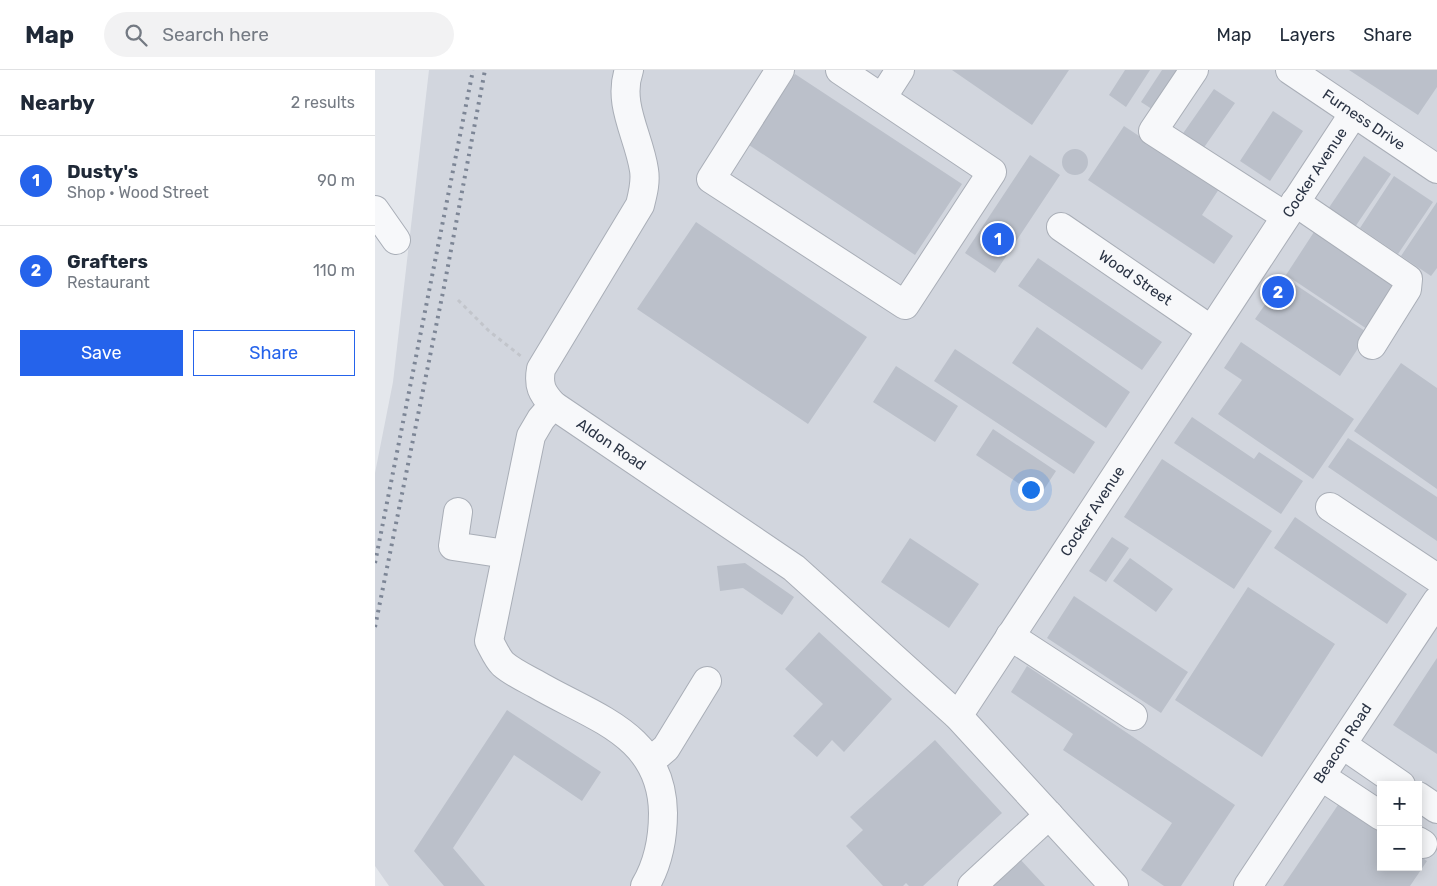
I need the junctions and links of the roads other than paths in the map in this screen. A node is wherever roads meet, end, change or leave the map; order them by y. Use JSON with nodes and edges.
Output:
{"nodes":[{"id":1,"x":629,"y":70,"type":"edge"},
{"id":2,"x":780,"y":70,"type":"edge"},
{"id":3,"x":840,"y":70,"type":"edge"},
{"id":4,"x":900,"y":70,"type":"edge"},
{"id":5,"x":1194,"y":70,"type":"edge"},
{"id":6,"x":1290,"y":70,"type":"edge"},
{"id":7,"x":882,"y":98,"type":"junction"},
{"id":8,"x":1354,"y":113,"type":"junction"},
{"id":9,"x":1437,"y":169,"type":"edge"},
{"id":10,"x":1290,"y":209,"type":"junction"},
{"id":11,"x":375,"y":210,"type":"edge"},
{"id":12,"x":1061,"y":227,"type":"dead end"},
{"id":13,"x":396,"y":240,"type":"dead end"},
{"id":14,"x":1210,"y":329,"type":"junction"},
{"id":15,"x":1372,"y":345,"type":"dead end"},
{"id":16,"x":553,"y":405,"type":"junction"},
{"id":17,"x":1330,"y":508,"type":"dead end"},
{"id":18,"x":458,"y":512,"type":"dead end"},
{"id":19,"x":506,"y":554,"type":"junction"},
{"id":20,"x":1437,"y":578,"type":"edge"},
{"id":21,"x":1436,"y":604,"type":"edge"},
{"id":22,"x":1010,"y":636,"type":"junction"},
{"id":23,"x":707,"y":681,"type":"dead end"},
{"id":24,"x":958,"y":716,"type":"junction"},
{"id":25,"x":1133,"y":716,"type":"dead end"},
{"id":26,"x":1343,"y":745,"type":"junction"},
{"id":27,"x":647,"y":757,"type":"junction"},
{"id":28,"x":1322,"y":777,"type":"junction"},
{"id":29,"x":1395,"y":781,"type":"edge"},
{"id":30,"x":1422,"y":799,"type":"edge"},
{"id":31,"x":1437,"y":809,"type":"edge"},
{"id":32,"x":1377,"y":813,"type":"edge"},
{"id":33,"x":1049,"y":815,"type":"junction"},
{"id":34,"x":645,"y":886,"type":"edge"},
{"id":35,"x":972,"y":886,"type":"edge"},
{"id":36,"x":1114,"y":886,"type":"edge"},
{"id":37,"x":1248,"y":886,"type":"edge"}],
"edges":[{"from":1,"to":16,"type":"street","name":"Aldon Road"},
{"from":2,"to":7,"type":"street"},
{"from":3,"to":7,"type":"street"},
{"from":4,"to":7,"type":"street"},
{"from":5,"to":10,"type":"street"},
{"from":6,"to":8,"type":"street","name":"Furness Drive"},
{"from":8,"to":9,"type":"street","name":"Furness Drive"},
{"from":8,"to":10,"type":"street","name":"Cocker Avenue"},
{"from":10,"to":14,"type":"street","name":"Cocker Avenue"},
{"from":10,"to":15,"type":"street"},
{"from":11,"to":13,"type":"street"},
{"from":12,"to":14,"type":"street","name":"Wood Street"},
{"from":14,"to":22,"type":"street","name":"Cocker Avenue"},
{"from":16,"to":19,"type":"street"},
{"from":16,"to":24,"type":"street","name":"Aldon Road"},
{"from":17,"to":20,"type":"street"},
{"from":18,"to":19,"type":"street"},
{"from":19,"to":27,"type":"street"},
{"from":21,"to":26,"type":"street","name":"Beacon Road"},
{"from":22,"to":24,"type":"street","name":"Cocker Avenue"},
{"from":22,"to":25,"type":"street"},
{"from":23,"to":27,"type":"street"},
{"from":24,"to":33,"type":"street"},
{"from":26,"to":28,"type":"street","name":"Beacon Road"},
{"from":26,"to":29,"type":"street"},
{"from":27,"to":34,"type":"street"},
{"from":28,"to":32,"type":"street"},
{"from":28,"to":37,"type":"street","name":"Beacon Road"},
{"from":30,"to":31,"type":"street"},
{"from":33,"to":35,"type":"street"},
{"from":33,"to":36,"type":"street"}]}
